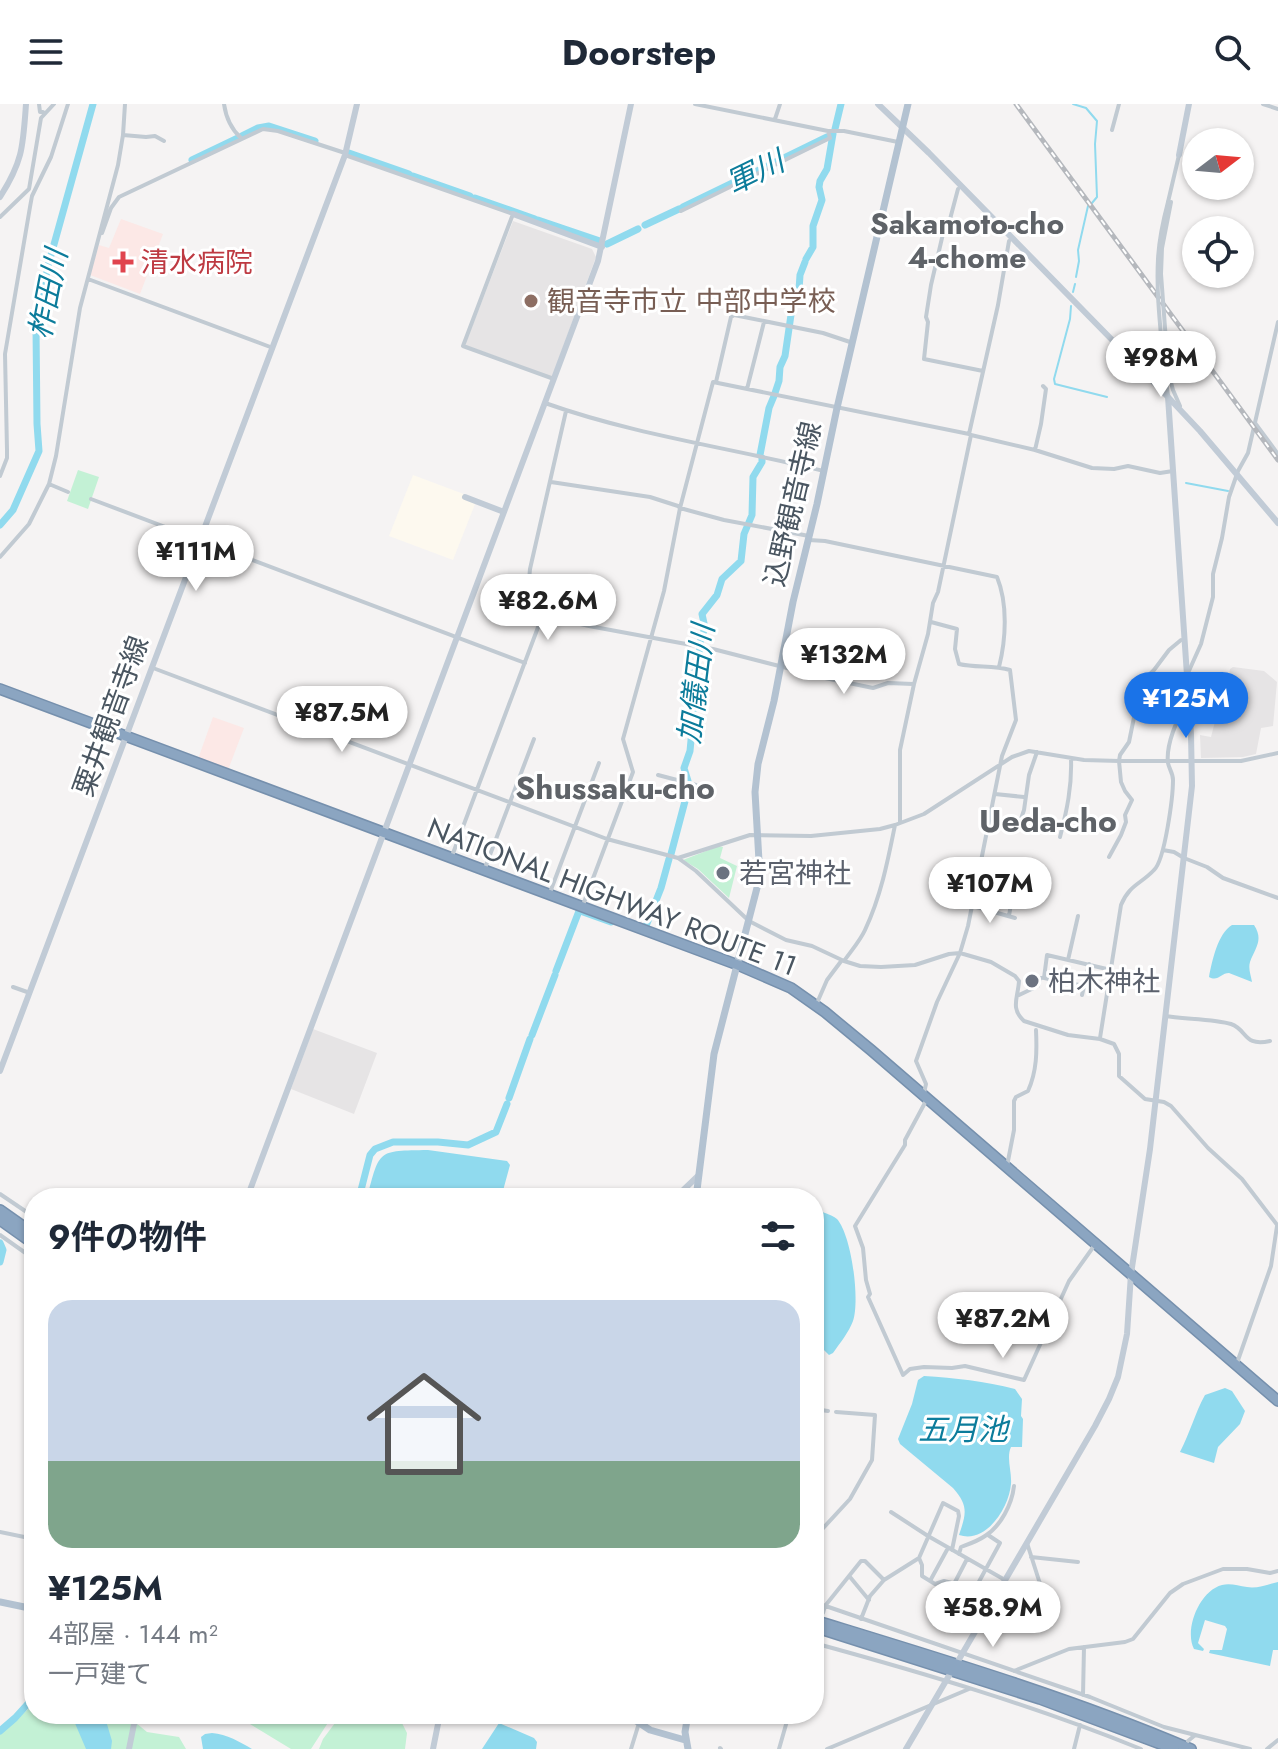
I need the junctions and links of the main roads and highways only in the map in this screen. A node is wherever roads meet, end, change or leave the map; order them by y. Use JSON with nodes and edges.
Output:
{"nodes":[{"id":1,"x":908,"y":104,"type":"edge"},
{"id":2,"x":0,"y":689,"type":"edge"},
{"id":3,"x":738,"y":965,"type":"junction"},
{"id":4,"x":697,"y":1188,"type":"edge"},
{"id":5,"x":0,"y":1210,"type":"edge"},
{"id":6,"x":0,"y":1220,"type":"edge"},
{"id":7,"x":24,"y":1227,"type":"edge"},
{"id":8,"x":24,"y":1237,"type":"edge"},
{"id":9,"x":1278,"y":1401,"type":"edge"},
{"id":10,"x":0,"y":1602,"type":"edge"},
{"id":11,"x":24,"y":1607,"type":"edge"},
{"id":12,"x":824,"y":1623,"type":"edge"},
{"id":13,"x":824,"y":1634,"type":"edge"},
{"id":14,"x":641,"y":1724,"type":"edge"},
{"id":15,"x":687,"y":1724,"type":"edge"},
{"id":16,"x":686,"y":1745,"type":"edge"},
{"id":17,"x":1190,"y":1745,"type":"edge"},
{"id":18,"x":1174,"y":1749,"type":"edge"}],
"edges":[{"from":1,"to":3,"type":"main road","name":"込野観音寺線"},
{"from":2,"to":3,"type":"highway","name":"NATIONAL HIGHWAY ROUTE 11"},
{"from":3,"to":4,"type":"main road","name":"込野観音寺線"},
{"from":3,"to":9,"type":"highway","name":"NATIONAL HIGHWAY ROUTE 11"},
{"from":5,"to":7,"type":"highway"},
{"from":6,"to":8,"type":"highway"},
{"from":10,"to":11,"type":"main road"},
{"from":12,"to":17,"type":"highway"},
{"from":13,"to":18,"type":"highway"},
{"from":14,"to":16,"type":"main road"},
{"from":15,"to":16,"type":"main road"}]}
